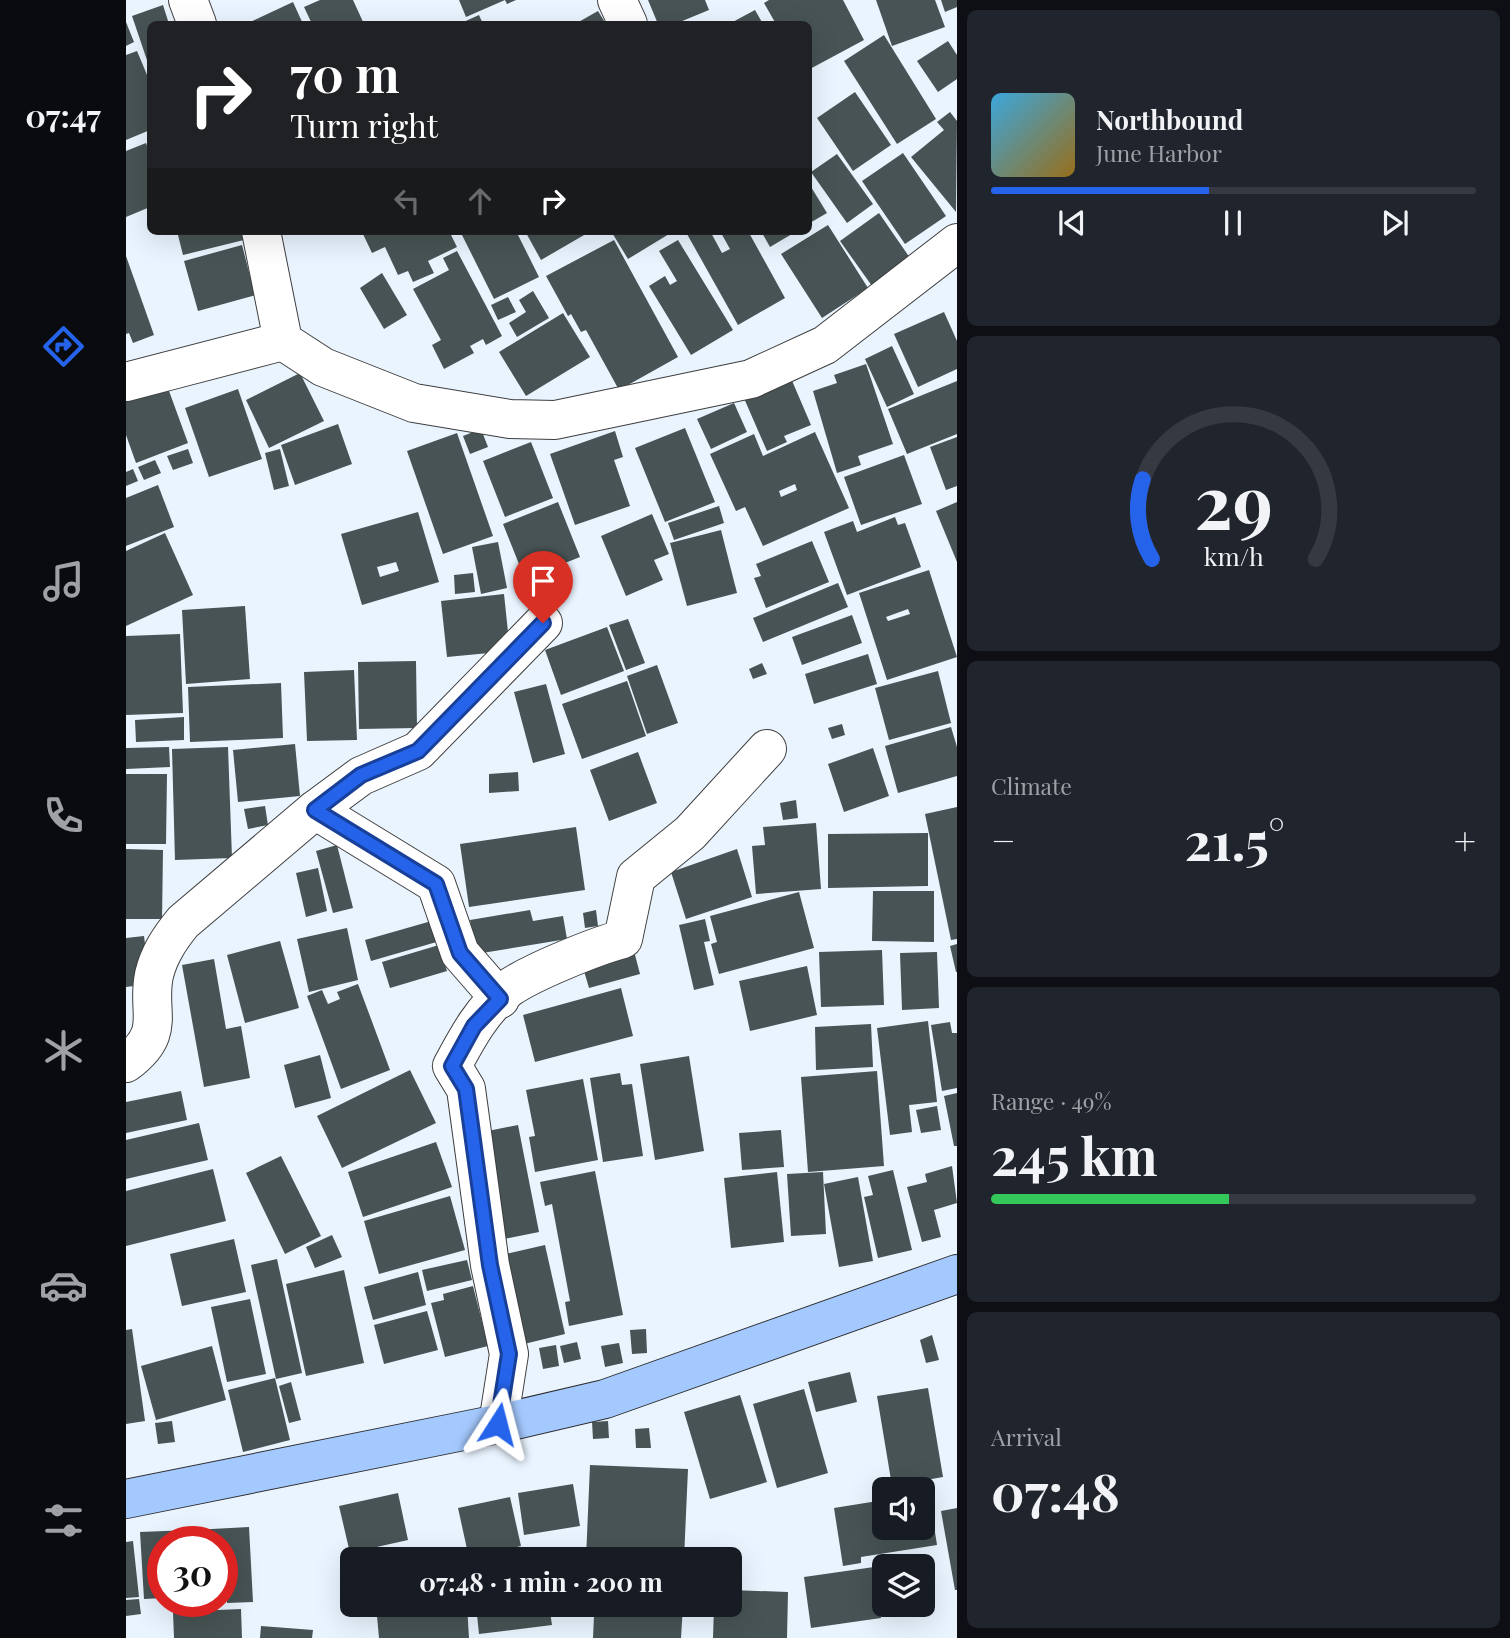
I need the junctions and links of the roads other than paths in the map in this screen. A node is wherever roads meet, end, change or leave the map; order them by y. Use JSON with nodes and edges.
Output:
{"nodes":[{"id":1,"x":188,"y":0,"type":"edge"},
{"id":2,"x":617,"y":0,"type":"edge"},
{"id":3,"x":196,"y":21,"type":"edge"},
{"id":4,"x":627,"y":21,"type":"edge"},
{"id":5,"x":262,"y":235,"type":"edge"},
{"id":6,"x":952,"y":260,"type":"edge"},
{"id":7,"x":283,"y":341,"type":"junction"},
{"id":8,"x":126,"y":382,"type":"edge"},
{"id":9,"x":543,"y":623,"type":"dead end"},
{"id":10,"x":767,"y":749,"type":"dead end"},
{"id":11,"x":315,"y":810,"type":"junction"},
{"id":12,"x":500,"y":999,"type":"junction"},
{"id":13,"x":126,"y":1063,"type":"edge"},
{"id":14,"x":957,"y":1274,"type":"edge"},
{"id":15,"x":498,"y":1424,"type":"junction"},
{"id":16,"x":126,"y":1499,"type":"edge"}],
"edges":[{"from":1,"to":3,"type":"street"},
{"from":2,"to":4,"type":"street"},
{"from":5,"to":7,"type":"street"},
{"from":6,"to":7,"type":"street"},
{"from":7,"to":8,"type":"street"},
{"from":9,"to":11,"type":"street"},
{"from":10,"to":12,"type":"street"},
{"from":11,"to":12,"type":"street"},
{"from":11,"to":13,"type":"street"},
{"from":12,"to":15,"type":"street"},
{"from":14,"to":15,"type":"street"},
{"from":15,"to":16,"type":"street"}]}
